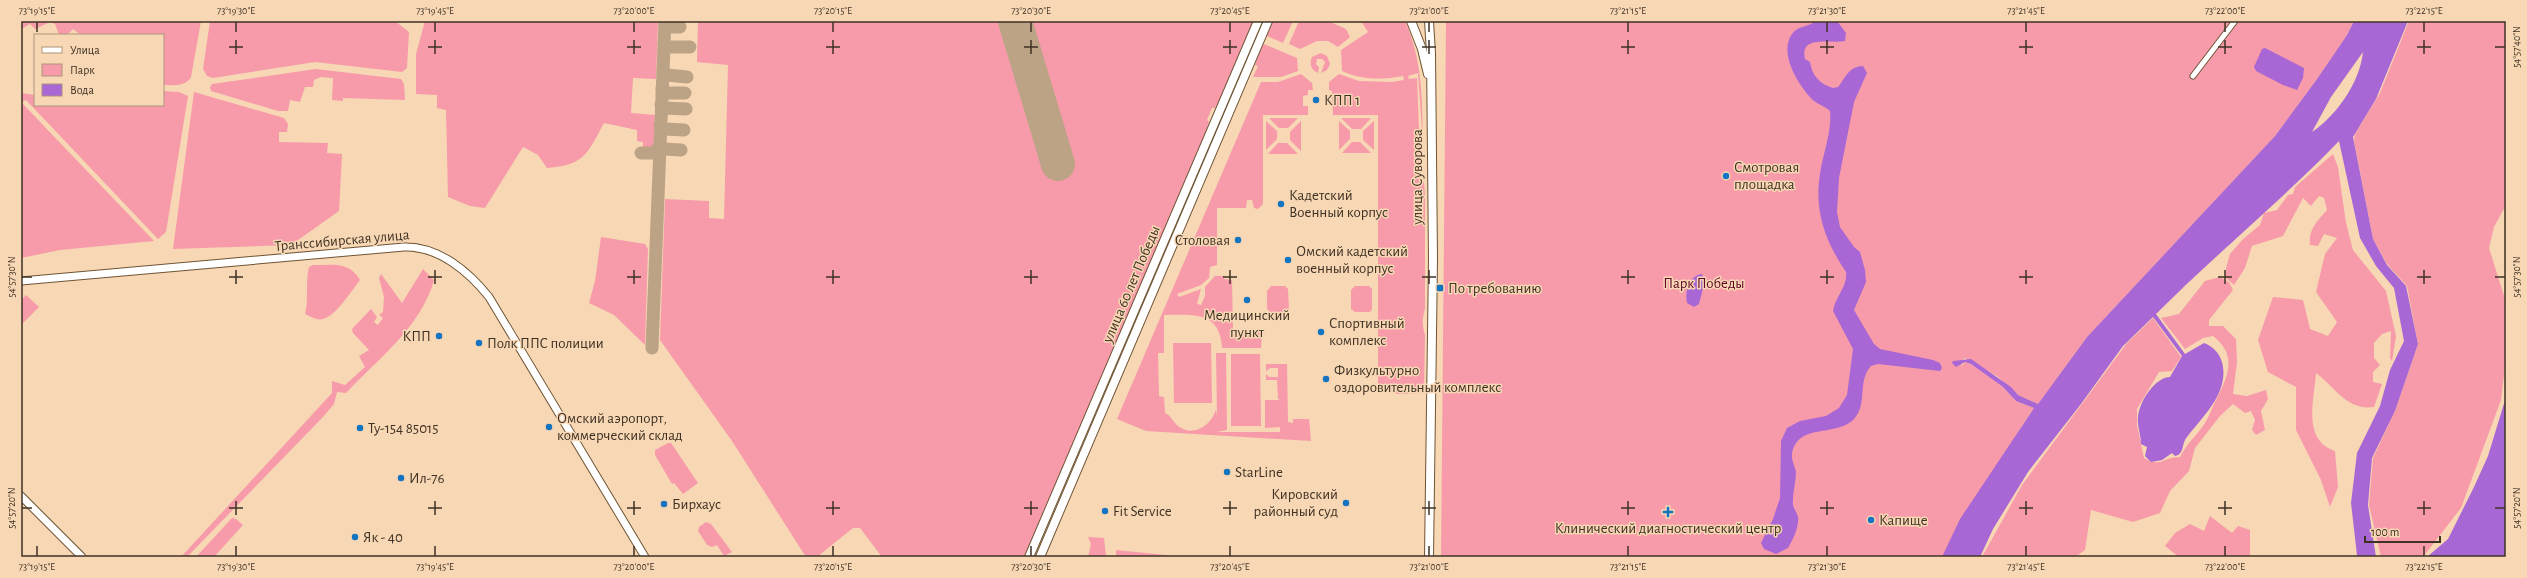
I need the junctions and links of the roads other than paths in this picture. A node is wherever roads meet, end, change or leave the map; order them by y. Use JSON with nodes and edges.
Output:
{"nodes":[{"id":1,"x":1258,"y":21,"type":"edge"},
{"id":2,"x":1411,"y":21,"type":"edge"},
{"id":3,"x":1429,"y":21,"type":"edge"},
{"id":4,"x":2235,"y":21,"type":"edge"},
{"id":5,"x":1267,"y":23,"type":"edge"},
{"id":6,"x":2193,"y":76,"type":"dead end"},
{"id":7,"x":1430,"y":85,"type":"junction"},
{"id":8,"x":1226,"y":97,"type":"junction"},
{"id":9,"x":1234,"y":100,"type":"junction"},
{"id":10,"x":1192,"y":176,"type":"junction"},
{"id":11,"x":1200,"y":180,"type":"junction"},
{"id":12,"x":21,"y":281,"type":"edge"},
{"id":13,"x":1098,"y":396,"type":"junction"},
{"id":14,"x":1106,"y":400,"type":"junction"},
{"id":15,"x":21,"y":496,"type":"edge"},
{"id":16,"x":82,"y":557,"type":"edge"},
{"id":17,"x":645,"y":557,"type":"edge"},
{"id":18,"x":1029,"y":557,"type":"edge"},
{"id":19,"x":1040,"y":557,"type":"edge"},
{"id":20,"x":1429,"y":557,"type":"edge"}],
"edges":[{"from":1,"to":5,"type":"main road"},
{"from":1,"to":8,"type":"main road","name":"улица 60 лет Победы"},
{"from":2,"to":7,"type":"main road"},
{"from":3,"to":7,"type":"main road"},
{"from":4,"to":6,"type":"street"},
{"from":5,"to":9,"type":"main road","name":"улица 60 лет Победы"},
{"from":7,"to":20,"type":"main road","name":"улица Суворова"},
{"from":8,"to":9,"type":"main road"},
{"from":8,"to":10,"type":"main road","name":"улица 60 лет Победы"},
{"from":9,"to":11,"type":"main road","name":"улица 60 лет Победы"},
{"from":10,"to":11,"type":"main road"},
{"from":10,"to":13,"type":"main road","name":"улица 60 лет Победы"},
{"from":11,"to":14,"type":"main road","name":"улица 60 лет Победы"},
{"from":12,"to":17,"type":"main road","name":"Транссибирская улица"},
{"from":13,"to":14,"type":"main road"},
{"from":13,"to":18,"type":"main road","name":"улица 60 лет Победы"},
{"from":14,"to":19,"type":"main road","name":"улица 60 лет Победы"},
{"from":15,"to":16,"type":"main road"}]}
